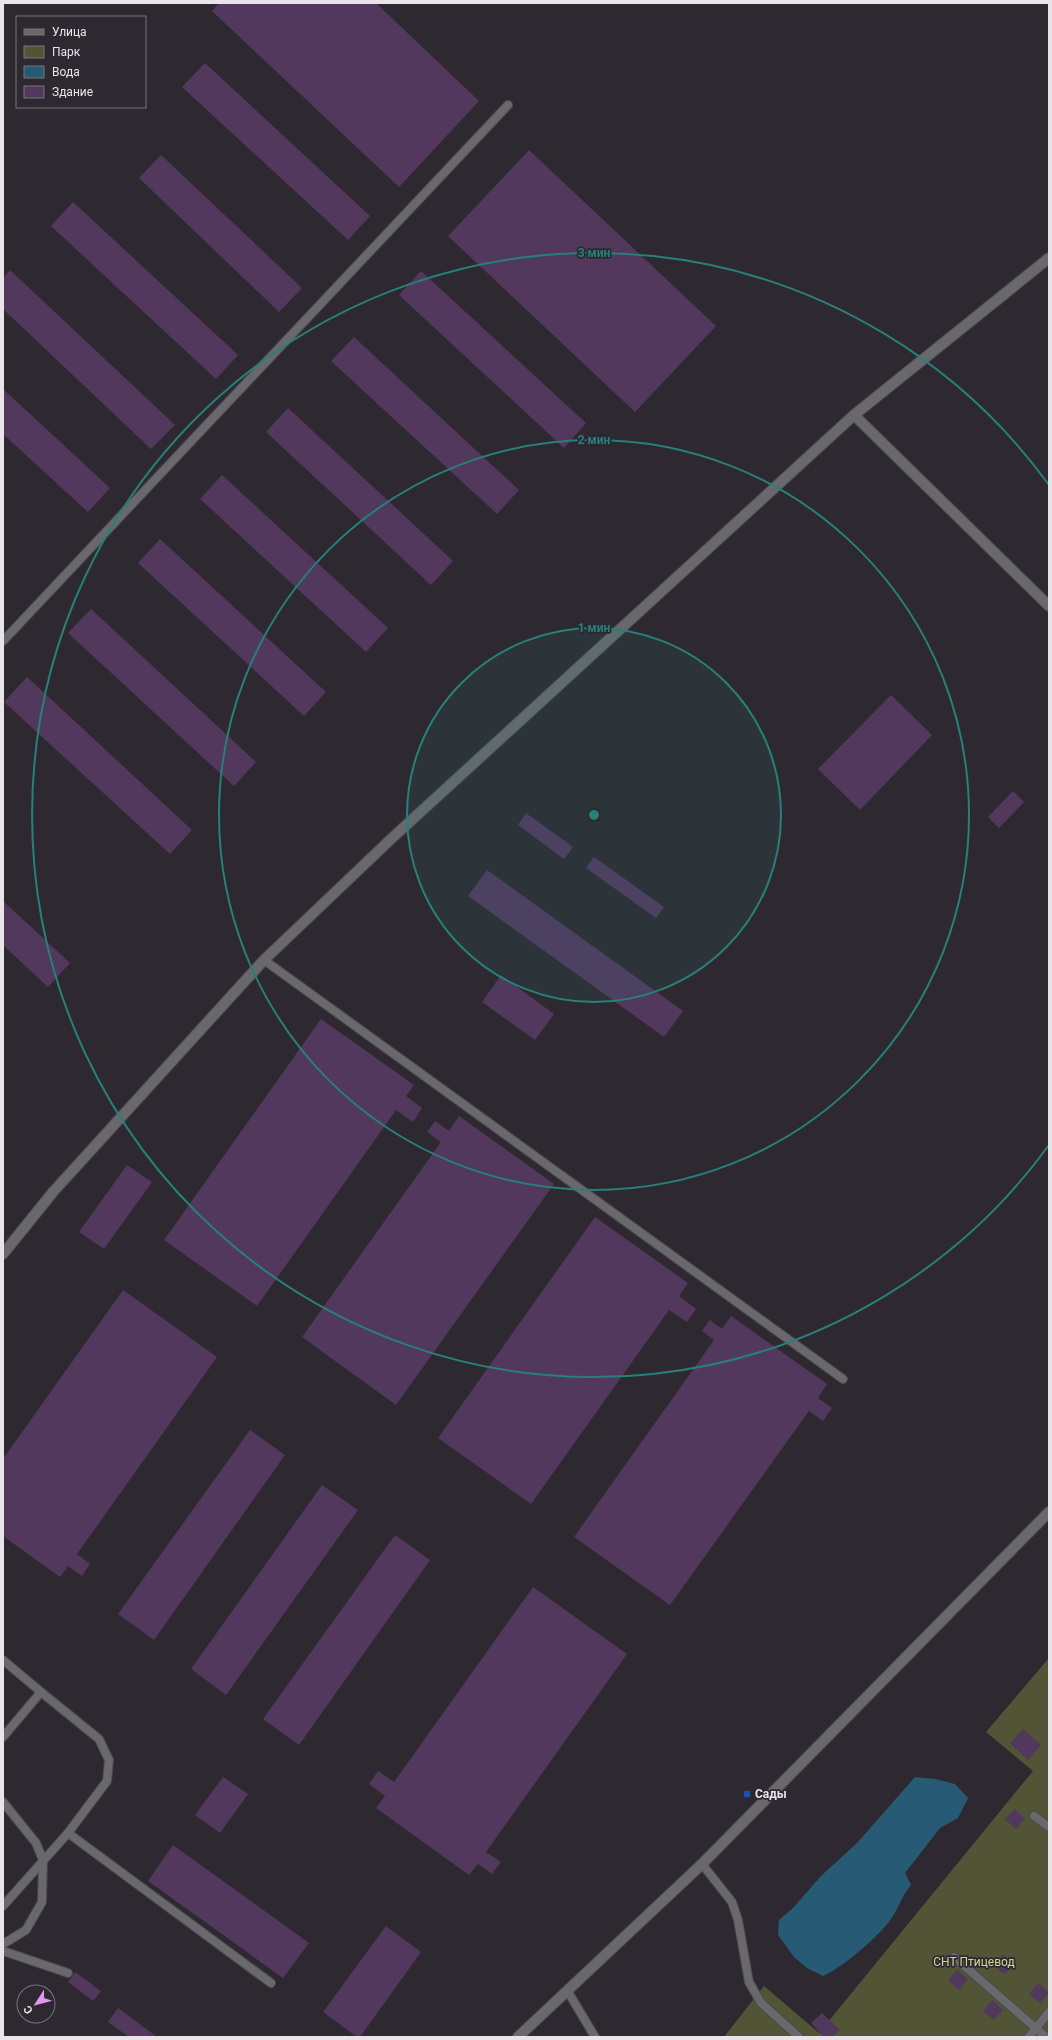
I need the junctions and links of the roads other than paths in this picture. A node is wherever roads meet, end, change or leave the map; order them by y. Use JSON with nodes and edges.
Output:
{"nodes":[{"id":1,"x":508,"y":105,"type":"dead end"},
{"id":2,"x":1049,"y":258,"type":"edge"},
{"id":3,"x":854,"y":415,"type":"junction"},
{"id":4,"x":1049,"y":606,"type":"edge"},
{"id":5,"x":3,"y":641,"type":"edge"},
{"id":6,"x":264,"y":960,"type":"junction"},
{"id":7,"x":3,"y":1254,"type":"edge"},
{"id":8,"x":843,"y":1379,"type":"dead end"},
{"id":9,"x":1049,"y":1512,"type":"edge"},
{"id":10,"x":3,"y":1660,"type":"edge"},
{"id":11,"x":41,"y":1692,"type":"junction"},
{"id":12,"x":3,"y":1737,"type":"edge"},
{"id":13,"x":3,"y":1802,"type":"edge"},
{"id":14,"x":1034,"y":1816,"type":"dead end"},
{"id":15,"x":1049,"y":1827,"type":"edge"},
{"id":16,"x":68,"y":1833,"type":"junction"},
{"id":17,"x":42,"y":1860,"type":"junction"},
{"id":18,"x":702,"y":1864,"type":"junction"},
{"id":19,"x":3,"y":1906,"type":"edge"},
{"id":20,"x":3,"y":1944,"type":"edge"},
{"id":21,"x":3,"y":1952,"type":"edge"},
{"id":22,"x":954,"y":1957,"type":"dead end"},
{"id":23,"x":68,"y":1973,"type":"dead end"},
{"id":24,"x":271,"y":1983,"type":"dead end"},
{"id":25,"x":567,"y":1990,"type":"junction"},
{"id":26,"x":1049,"y":2012,"type":"edge"},
{"id":27,"x":1036,"y":2029,"type":"junction"},
{"id":28,"x":518,"y":2037,"type":"edge"},
{"id":29,"x":595,"y":2037,"type":"edge"},
{"id":30,"x":799,"y":2037,"type":"edge"},
{"id":31,"x":1029,"y":2037,"type":"edge"},
{"id":32,"x":1046,"y":2037,"type":"edge"}],
"edges":[{"from":1,"to":5,"type":"lane"},
{"from":2,"to":3,"type":"street"},
{"from":3,"to":4,"type":"street"},
{"from":3,"to":6,"type":"street"},
{"from":6,"to":7,"type":"street"},
{"from":6,"to":8,"type":"lane"},
{"from":9,"to":18,"type":"street"},
{"from":10,"to":11,"type":"lane"},
{"from":11,"to":12,"type":"lane"},
{"from":11,"to":16,"type":"lane"},
{"from":13,"to":17,"type":"lane"},
{"from":14,"to":15,"type":"lane"},
{"from":16,"to":17,"type":"lane"},
{"from":16,"to":24,"type":"lane"},
{"from":17,"to":19,"type":"lane"},
{"from":17,"to":20,"type":"lane"},
{"from":18,"to":25,"type":"street"},
{"from":18,"to":30,"type":"lane"},
{"from":21,"to":23,"type":"lane"},
{"from":22,"to":27,"type":"lane"},
{"from":25,"to":28,"type":"street"},
{"from":25,"to":29,"type":"lane"},
{"from":26,"to":27,"type":"lane"},
{"from":27,"to":31,"type":"lane"},
{"from":27,"to":32,"type":"lane"}]}
